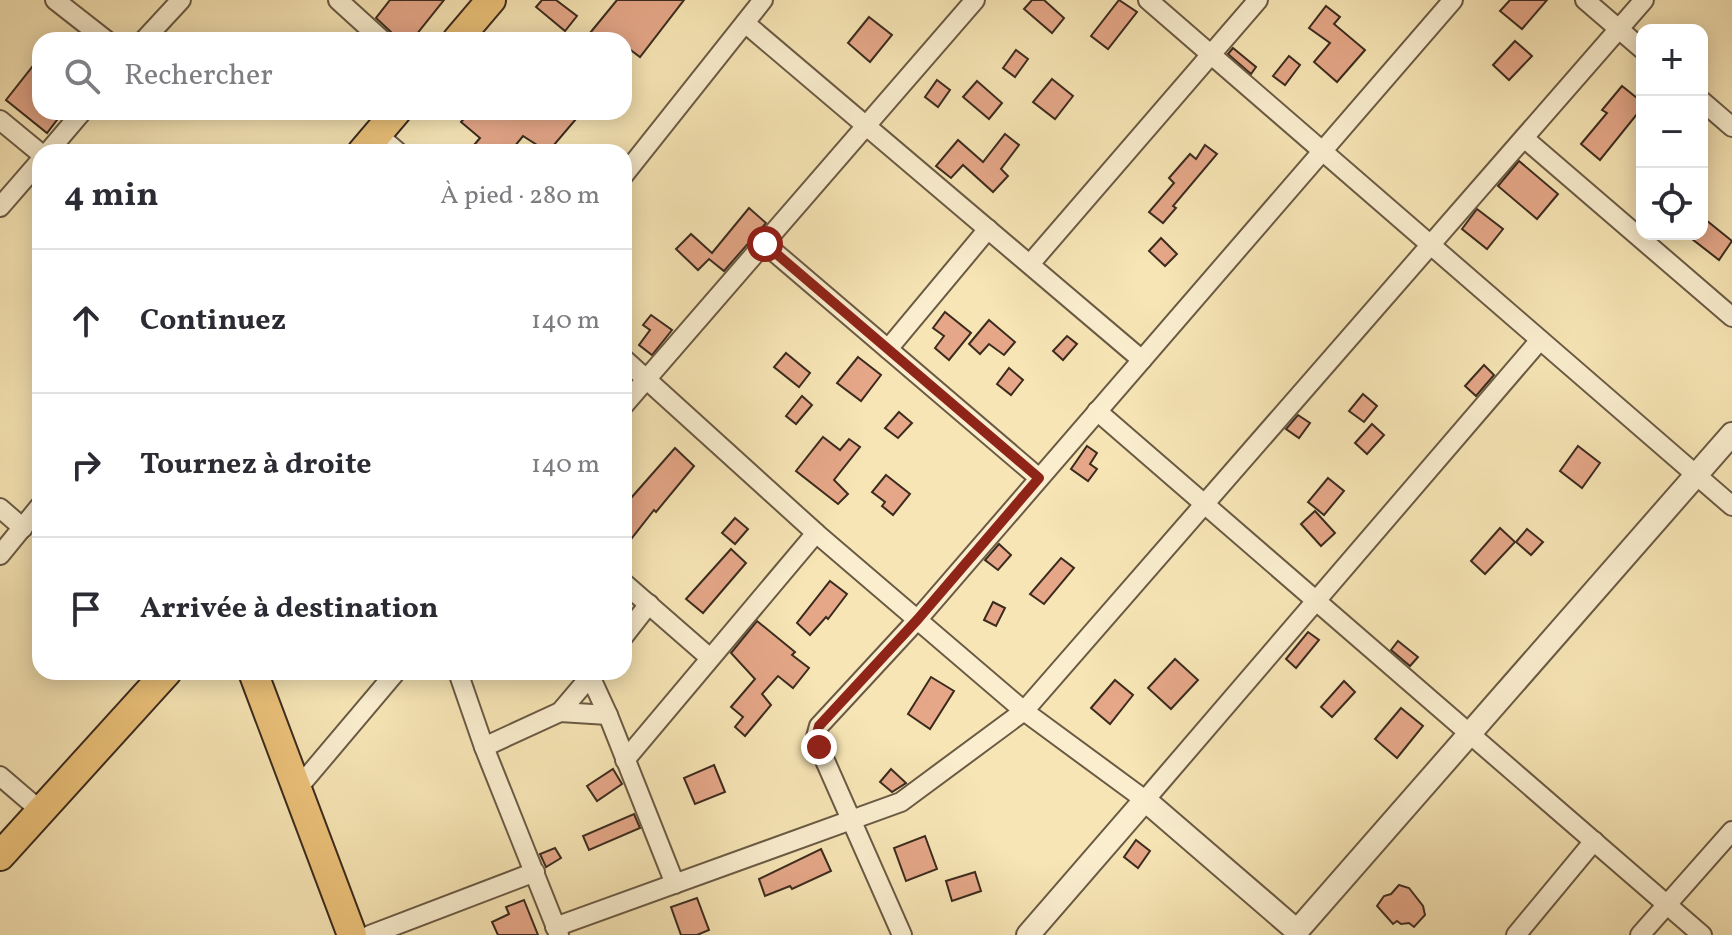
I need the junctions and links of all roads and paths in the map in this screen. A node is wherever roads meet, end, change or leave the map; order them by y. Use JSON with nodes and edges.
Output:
{"nodes":[{"id":1,"x":55,"y":0,"type":"edge"},
{"id":2,"x":181,"y":0,"type":"edge"},
{"id":3,"x":338,"y":0,"type":"edge"},
{"id":4,"x":763,"y":0,"type":"edge"},
{"id":5,"x":975,"y":0,"type":"edge"},
{"id":6,"x":1148,"y":0,"type":"edge"},
{"id":7,"x":1258,"y":0,"type":"edge"},
{"id":8,"x":1453,"y":0,"type":"edge"},
{"id":9,"x":1585,"y":0,"type":"edge"},
{"id":10,"x":1644,"y":0,"type":"edge"},
{"id":11,"x":483,"y":3,"type":"edge"},
{"id":12,"x":745,"y":23,"type":"junction"},
{"id":13,"x":1619,"y":29,"type":"junction"},
{"id":14,"x":96,"y":32,"type":"edge"},
{"id":15,"x":151,"y":32,"type":"edge"},
{"id":16,"x":373,"y":32,"type":"edge"},
{"id":17,"x":463,"y":32,"type":"edge"},
{"id":18,"x":1636,"y":44,"type":"edge"},
{"id":19,"x":1211,"y":55,"type":"junction"},
{"id":20,"x":1708,"y":106,"type":"edge"},
{"id":21,"x":0,"y":120,"type":"edge"},
{"id":22,"x":75,"y":120,"type":"edge"},
{"id":23,"x":392,"y":120,"type":"edge"},
{"id":24,"x":867,"y":125,"type":"junction"},
{"id":25,"x":1732,"y":127,"type":"edge"},
{"id":26,"x":1524,"y":138,"type":"junction"},
{"id":27,"x":55,"y":144,"type":"edge"},
{"id":28,"x":380,"y":144,"type":"edge"},
{"id":29,"x":32,"y":146,"type":"edge"},
{"id":30,"x":1322,"y":151,"type":"junction"},
{"id":31,"x":632,"y":165,"type":"edge"},
{"id":32,"x":32,"y":170,"type":"edge"},
{"id":33,"x":0,"y":207,"type":"edge"},
{"id":34,"x":988,"y":229,"type":"junction"},
{"id":35,"x":765,"y":244,"type":"junction"},
{"id":36,"x":1431,"y":245,"type":"junction"},
{"id":37,"x":1030,"y":264,"type":"junction"},
{"id":38,"x":1732,"y":317,"type":"edge"},
{"id":39,"x":1540,"y":340,"type":"junction"},
{"id":40,"x":888,"y":349,"type":"junction"},
{"id":41,"x":1142,"y":360,"type":"junction"},
{"id":42,"x":632,"y":367,"type":"edge"},
{"id":43,"x":646,"y":380,"type":"junction"},
{"id":44,"x":632,"y":396,"type":"edge"},
{"id":45,"x":1097,"y":411,"type":"junction"},
{"id":46,"x":1732,"y":434,"type":"edge"},
{"id":47,"x":1696,"y":475,"type":"junction"},
{"id":48,"x":1039,"y":478,"type":"junction"},
{"id":49,"x":1205,"y":504,"type":"junction"},
{"id":50,"x":1732,"y":506,"type":"edge"},
{"id":51,"x":0,"y":508,"type":"edge"},
{"id":52,"x":32,"y":516,"type":"edge"},
{"id":53,"x":23,"y":528,"type":"junction"},
{"id":54,"x":816,"y":533,"type":"junction"},
{"id":55,"x":0,"y":555,"type":"edge"},
{"id":56,"x":632,"y":590,"type":"edge"},
{"id":57,"x":1316,"y":601,"type":"junction"},
{"id":58,"x":649,"y":604,"type":"junction"},
{"id":59,"x":918,"y":619,"type":"junction"},
{"id":60,"x":632,"y":626,"type":"edge"},
{"id":61,"x":710,"y":658,"type":"junction"},
{"id":62,"x":162,"y":680,"type":"edge"},
{"id":63,"x":256,"y":680,"type":"edge"},
{"id":64,"x":389,"y":680,"type":"edge"},
{"id":65,"x":461,"y":680,"type":"edge"},
{"id":66,"x":587,"y":680,"type":"edge"},
{"id":67,"x":594,"y":680,"type":"edge"},
{"id":68,"x":1024,"y":711,"type":"junction"},
{"id":69,"x":560,"y":712,"type":"junction"},
{"id":70,"x":608,"y":715,"type":"junction"},
{"id":71,"x":1470,"y":733,"type":"junction"},
{"id":72,"x":484,"y":747,"type":"junction"},
{"id":73,"x":625,"y":760,"type":"junction"},
{"id":74,"x":0,"y":776,"type":"edge"},
{"id":75,"x":298,"y":788,"type":"junction"},
{"id":76,"x":1145,"y":800,"type":"junction"},
{"id":77,"x":42,"y":812,"type":"junction"},
{"id":78,"x":852,"y":820,"type":"junction"},
{"id":79,"x":1732,"y":831,"type":"edge"},
{"id":80,"x":1594,"y":841,"type":"junction"},
{"id":81,"x":0,"y":856,"type":"edge"},
{"id":82,"x":535,"y":872,"type":"junction"},
{"id":83,"x":675,"y":884,"type":"junction"},
{"id":84,"x":1667,"y":904,"type":"junction"},
{"id":85,"x":557,"y":931,"type":"edge"},
{"id":86,"x":1299,"y":933,"type":"edge"},
{"id":87,"x":352,"y":935,"type":"edge"},
{"id":88,"x":370,"y":935,"type":"edge"},
{"id":89,"x":902,"y":935,"type":"edge"},
{"id":90,"x":1030,"y":935,"type":"edge"},
{"id":91,"x":1516,"y":935,"type":"edge"},
{"id":92,"x":1640,"y":935,"type":"edge"},
{"id":93,"x":1702,"y":935,"type":"edge"}],
"edges":[{"from":1,"to":14,"type":"street"},
{"from":2,"to":15,"type":"street"},
{"from":3,"to":16,"type":"street"},
{"from":4,"to":12,"type":"street"},
{"from":5,"to":24,"type":"street"},
{"from":6,"to":19,"type":"street"},
{"from":7,"to":19,"type":"street"},
{"from":8,"to":30,"type":"street"},
{"from":9,"to":13,"type":"street"},
{"from":10,"to":13,"type":"street"},
{"from":11,"to":17,"type":"main road"},
{"from":12,"to":24,"type":"street"},
{"from":12,"to":31,"type":"street"},
{"from":13,"to":18,"type":"street"},
{"from":13,"to":26,"type":"street"},
{"from":19,"to":30,"type":"street"},
{"from":19,"to":37,"type":"street"},
{"from":20,"to":25,"type":"street"},
{"from":21,"to":29,"type":"street"},
{"from":22,"to":27,"type":"street"},
{"from":23,"to":28,"type":"main road"},
{"from":24,"to":34,"type":"street"},
{"from":24,"to":35,"type":"street"},
{"from":26,"to":36,"type":"street"},
{"from":26,"to":38,"type":"street"},
{"from":30,"to":36,"type":"street"},
{"from":30,"to":41,"type":"street"},
{"from":32,"to":33,"type":"street"},
{"from":34,"to":37,"type":"street"},
{"from":34,"to":40,"type":"street"},
{"from":35,"to":40,"type":"street"},
{"from":35,"to":43,"type":"street"},
{"from":36,"to":39,"type":"street"},
{"from":36,"to":49,"type":"street"},
{"from":37,"to":41,"type":"street"},
{"from":39,"to":47,"type":"street"},
{"from":39,"to":57,"type":"street"},
{"from":40,"to":48,"type":"street"},
{"from":41,"to":45,"type":"street"},
{"from":42,"to":43,"type":"street"},
{"from":43,"to":44,"type":"street"},
{"from":43,"to":54,"type":"street"},
{"from":45,"to":48,"type":"street"},
{"from":45,"to":49,"type":"street"},
{"from":46,"to":47,"type":"street"},
{"from":47,"to":50,"type":"street"},
{"from":47,"to":71,"type":"street"},
{"from":48,"to":59,"type":"street"},
{"from":49,"to":57,"type":"street"},
{"from":49,"to":68,"type":"street"},
{"from":51,"to":53,"type":"street"},
{"from":52,"to":53,"type":"street"},
{"from":53,"to":55,"type":"street"},
{"from":54,"to":59,"type":"street"},
{"from":54,"to":61,"type":"street"},
{"from":56,"to":58,"type":"street"},
{"from":57,"to":71,"type":"street"},
{"from":57,"to":76,"type":"street"},
{"from":58,"to":60,"type":"street"},
{"from":58,"to":61,"type":"street"},
{"from":59,"to":68,"type":"street"},
{"from":59,"to":78,"type":"street"},
{"from":61,"to":73,"type":"street"},
{"from":62,"to":77,"type":"main road"},
{"from":63,"to":75,"type":"main road"},
{"from":64,"to":75,"type":"street"},
{"from":65,"to":72,"type":"street"},
{"from":66,"to":69,"type":"street"},
{"from":67,"to":70,"type":"street"},
{"from":68,"to":76,"type":"street"},
{"from":68,"to":78,"type":"street"},
{"from":69,"to":70,"type":"street"},
{"from":69,"to":72,"type":"street"},
{"from":70,"to":73,"type":"street"},
{"from":71,"to":80,"type":"street"},
{"from":71,"to":86,"type":"street"},
{"from":72,"to":82,"type":"street"},
{"from":73,"to":83,"type":"street"},
{"from":74,"to":77,"type":"street"},
{"from":75,"to":87,"type":"main road"},
{"from":76,"to":86,"type":"street"},
{"from":76,"to":90,"type":"street"},
{"from":77,"to":81,"type":"main road"},
{"from":78,"to":83,"type":"street"},
{"from":78,"to":89,"type":"street"},
{"from":79,"to":84,"type":"street"},
{"from":80,"to":84,"type":"street"},
{"from":80,"to":91,"type":"street"},
{"from":82,"to":85,"type":"street"},
{"from":82,"to":88,"type":"street"},
{"from":83,"to":85,"type":"street"},
{"from":84,"to":92,"type":"street"},
{"from":84,"to":93,"type":"street"}]}
